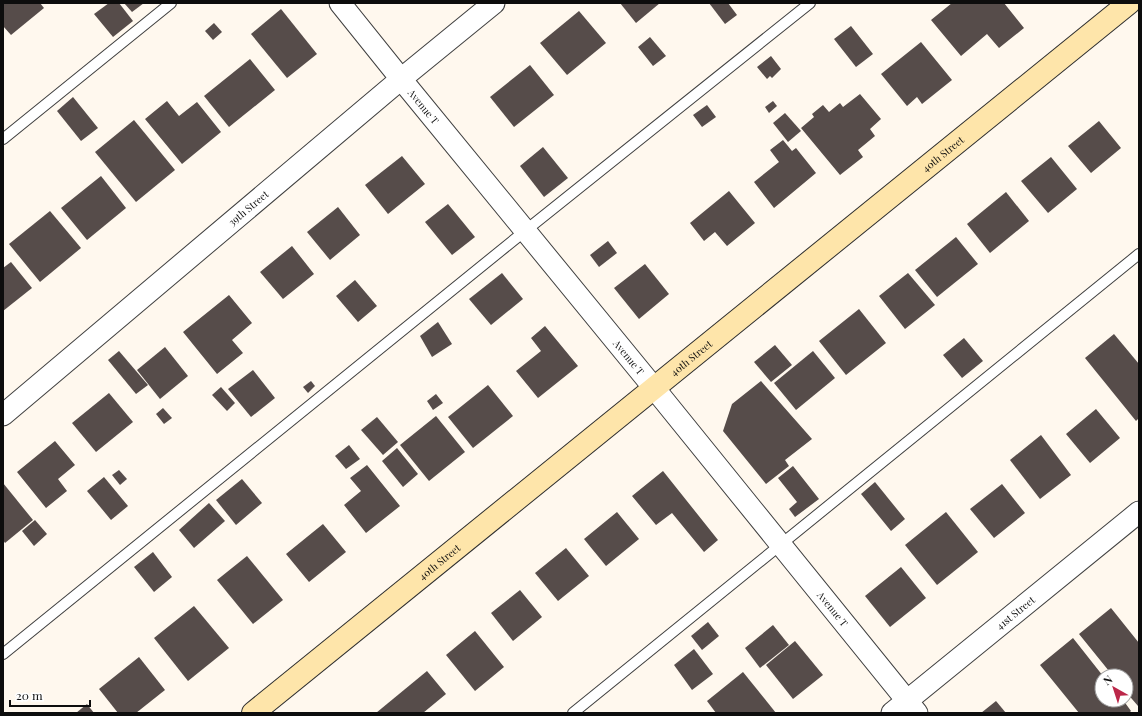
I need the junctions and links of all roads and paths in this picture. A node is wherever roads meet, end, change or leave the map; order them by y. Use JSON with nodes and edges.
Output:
{"nodes":[{"id":1,"x":170,"y":3,"type":"edge"},
{"id":2,"x":340,"y":3,"type":"edge"},
{"id":3,"x":494,"y":3,"type":"edge"},
{"id":4,"x":810,"y":3,"type":"edge"},
{"id":5,"x":1129,"y":3,"type":"edge"},
{"id":6,"x":401,"y":79,"type":"junction"},
{"id":7,"x":3,"y":139,"type":"edge"},
{"id":8,"x":525,"y":231,"type":"junction"},
{"id":9,"x":1139,"y":254,"type":"edge"},
{"id":10,"x":654,"y":388,"type":"junction"},
{"id":11,"x":3,"y":415,"type":"edge"},
{"id":12,"x":1139,"y":512,"type":"edge"},
{"id":13,"x":780,"y":544,"type":"junction"},
{"id":14,"x":3,"y":654,"type":"edge"},
{"id":15,"x":905,"y":709,"type":"edge"},
{"id":16,"x":253,"y":713,"type":"edge"},
{"id":17,"x":573,"y":713,"type":"edge"}],
"edges":[{"from":1,"to":7,"type":"lane"},
{"from":2,"to":6,"type":"street","name":"Avenue T"},
{"from":3,"to":6,"type":"street","name":"39th Street"},
{"from":4,"to":8,"type":"lane"},
{"from":5,"to":10,"type":"street","name":"40th Street"},
{"from":6,"to":8,"type":"street","name":"Avenue T"},
{"from":6,"to":11,"type":"street","name":"39th Street"},
{"from":8,"to":10,"type":"street","name":"Avenue T"},
{"from":8,"to":14,"type":"lane"},
{"from":9,"to":13,"type":"lane"},
{"from":10,"to":13,"type":"street","name":"Avenue T"},
{"from":10,"to":16,"type":"street","name":"40th Street"},
{"from":12,"to":15,"type":"street","name":"41st Street"},
{"from":13,"to":15,"type":"street","name":"Avenue T"},
{"from":13,"to":17,"type":"lane"}]}
